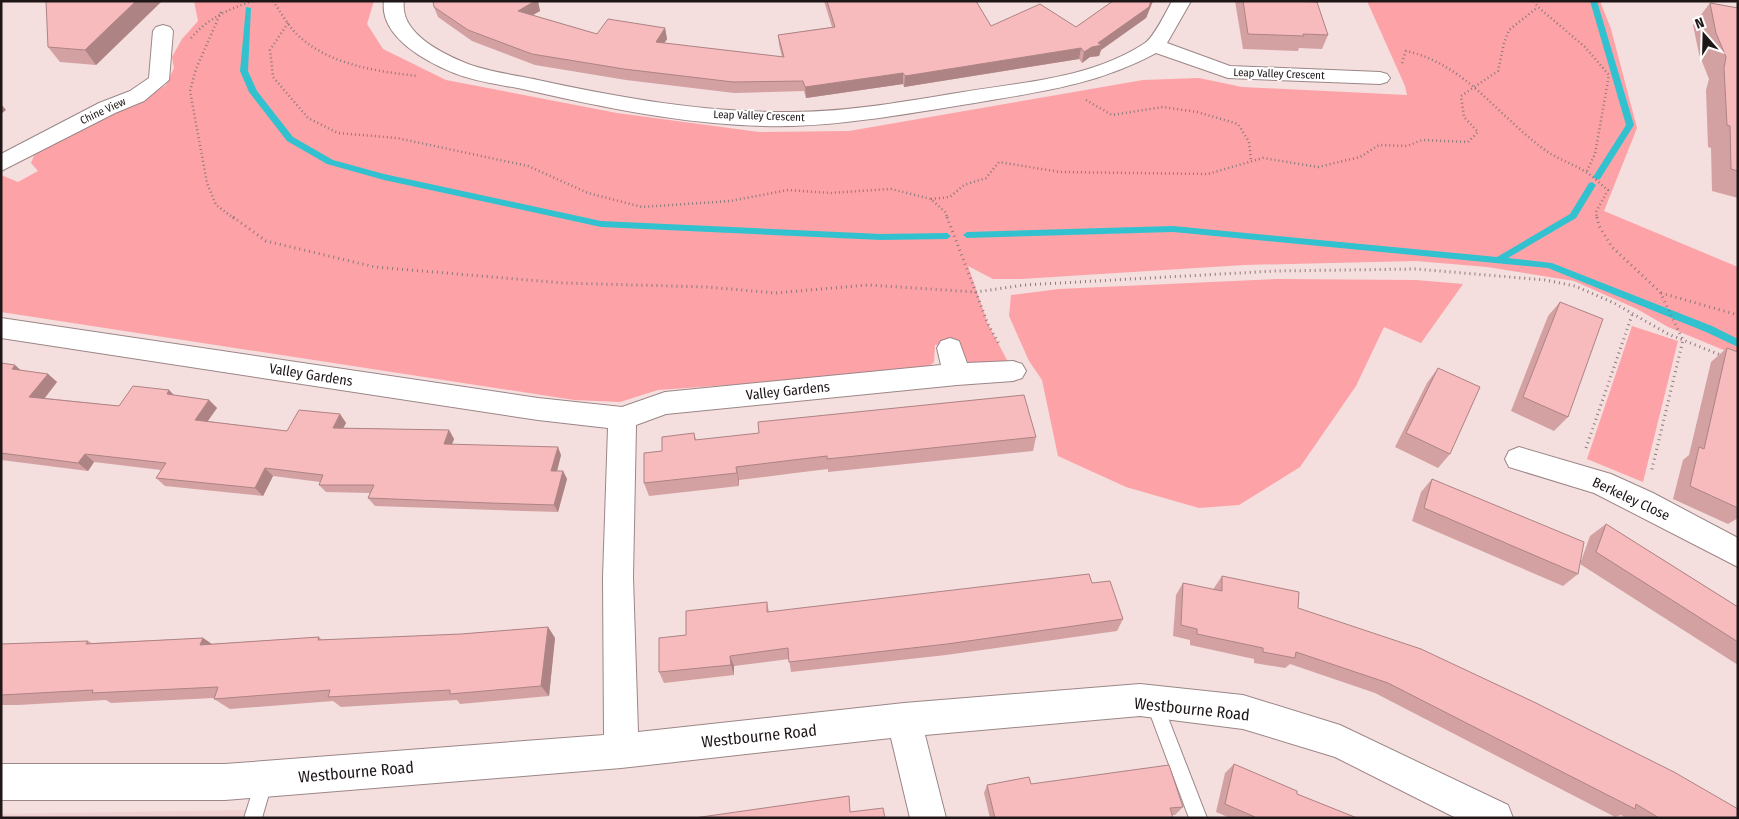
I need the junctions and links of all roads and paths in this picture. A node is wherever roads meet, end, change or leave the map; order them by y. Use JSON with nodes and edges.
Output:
{"nodes":[{"id":1,"x":273,"y":1,"type":"edge"},
{"id":2,"x":394,"y":1,"type":"edge"},
{"id":3,"x":1182,"y":1,"type":"edge"},
{"id":4,"x":1534,"y":1,"type":"edge"},
{"id":5,"x":1538,"y":7,"type":"junction"},
{"id":6,"x":221,"y":12,"type":"dead end"},
{"id":7,"x":288,"y":23,"type":"junction"},
{"id":8,"x":163,"y":30,"type":"dead end"},
{"id":9,"x":1155,"y":46,"type":"junction"},
{"id":10,"x":1340,"y":56,"type":"dead end"},
{"id":11,"x":462,"y":69,"type":"junction"},
{"id":12,"x":1347,"y":77,"type":"junction"},
{"id":13,"x":1380,"y":78,"type":"joint"},
{"id":14,"x":1074,"y":80,"type":"junction"},
{"id":15,"x":1472,"y":88,"type":"junction"},
{"id":16,"x":1251,"y":161,"type":"junction"},
{"id":17,"x":1,"y":164,"type":"edge"},
{"id":18,"x":1586,"y":173,"type":"junction"},
{"id":19,"x":931,"y":199,"type":"junction"},
{"id":20,"x":976,"y":292,"type":"junction"},
{"id":21,"x":1660,"y":292,"type":"junction"},
{"id":22,"x":1632,"y":315,"type":"junction"},
{"id":23,"x":1738,"y":315,"type":"edge"},
{"id":24,"x":1,"y":328,"type":"edge"},
{"id":25,"x":1683,"y":340,"type":"junction"},
{"id":26,"x":950,"y":348,"type":"dead end"},
{"id":27,"x":1729,"y":358,"type":"edge"},
{"id":28,"x":1013,"y":371,"type":"joint"},
{"id":29,"x":957,"y":374,"type":"junction"},
{"id":30,"x":622,"y":418,"type":"junction"},
{"id":31,"x":1519,"y":460,"type":"dead end"},
{"id":32,"x":1577,"y":474,"type":"junction"},
{"id":33,"x":1643,"y":502,"type":"junction"},
{"id":34,"x":1738,"y":553,"type":"edge"},
{"id":35,"x":1154,"y":702,"type":"junction"},
{"id":36,"x":904,"y":720,"type":"junction"},
{"id":37,"x":621,"y":750,"type":"junction"},
{"id":38,"x":265,"y":779,"type":"junction"},
{"id":39,"x":1,"y":782,"type":"edge"},
{"id":40,"x":253,"y":818,"type":"edge"},
{"id":41,"x":928,"y":818,"type":"edge"},
{"id":42,"x":1198,"y":818,"type":"edge"},
{"id":43,"x":1495,"y":818,"type":"edge"}],
"edges":[{"from":1,"to":7,"type":"path"},
{"from":2,"to":11,"type":"street","name":"Leap Valley Crescent"},
{"from":3,"to":9,"type":"street"},
{"from":4,"to":5,"type":"path"},
{"from":5,"to":15,"type":"path"},
{"from":5,"to":18,"type":"path"},
{"from":6,"to":20,"type":"path"},
{"from":7,"to":11,"type":"path"},
{"from":7,"to":19,"type":"path"},
{"from":8,"to":17,"type":"street","name":"Chine View"},
{"from":9,"to":12,"type":"street","name":"Leap Valley Crescent"},
{"from":9,"to":14,"type":"street","name":"Leap Valley Crescent"},
{"from":10,"to":12,"type":"street","name":"Leap Valley Crescent"},
{"from":11,"to":14,"type":"street","name":"Leap Valley Crescent"},
{"from":12,"to":13,"type":"street","name":"Leap Valley Crescent"},
{"from":13,"to":15,"type":"path"},
{"from":14,"to":16,"type":"path"},
{"from":15,"to":16,"type":"path"},
{"from":15,"to":18,"type":"path"},
{"from":16,"to":19,"type":"path"},
{"from":18,"to":21,"type":"path"},
{"from":19,"to":20,"type":"path"},
{"from":20,"to":22,"type":"path"},
{"from":20,"to":28,"type":"path"},
{"from":21,"to":23,"type":"path"},
{"from":21,"to":25,"type":"path"},
{"from":22,"to":25,"type":"path"},
{"from":22,"to":32,"type":"path"},
{"from":24,"to":30,"type":"street","name":"Valley Gardens"},
{"from":25,"to":27,"type":"path"},
{"from":25,"to":33,"type":"path"},
{"from":26,"to":29,"type":"street"},
{"from":28,"to":29,"type":"street","name":"Valley Gardens"},
{"from":29,"to":30,"type":"street","name":"Valley Gardens"},
{"from":30,"to":37,"type":"street"},
{"from":31,"to":32,"type":"street","name":"Berkeley Close"},
{"from":32,"to":33,"type":"street","name":"Berkeley Close"},
{"from":33,"to":34,"type":"street","name":"Berkeley Close"},
{"from":35,"to":36,"type":"street","name":"Westbourne Road"},
{"from":35,"to":42,"type":"lane"},
{"from":35,"to":43,"type":"street","name":"Westbourne Road"},
{"from":36,"to":37,"type":"street","name":"Westbourne Road"},
{"from":36,"to":41,"type":"street"},
{"from":37,"to":38,"type":"street","name":"Westbourne Road"},
{"from":38,"to":39,"type":"street","name":"Westbourne Road"},
{"from":38,"to":40,"type":"lane"}]}
